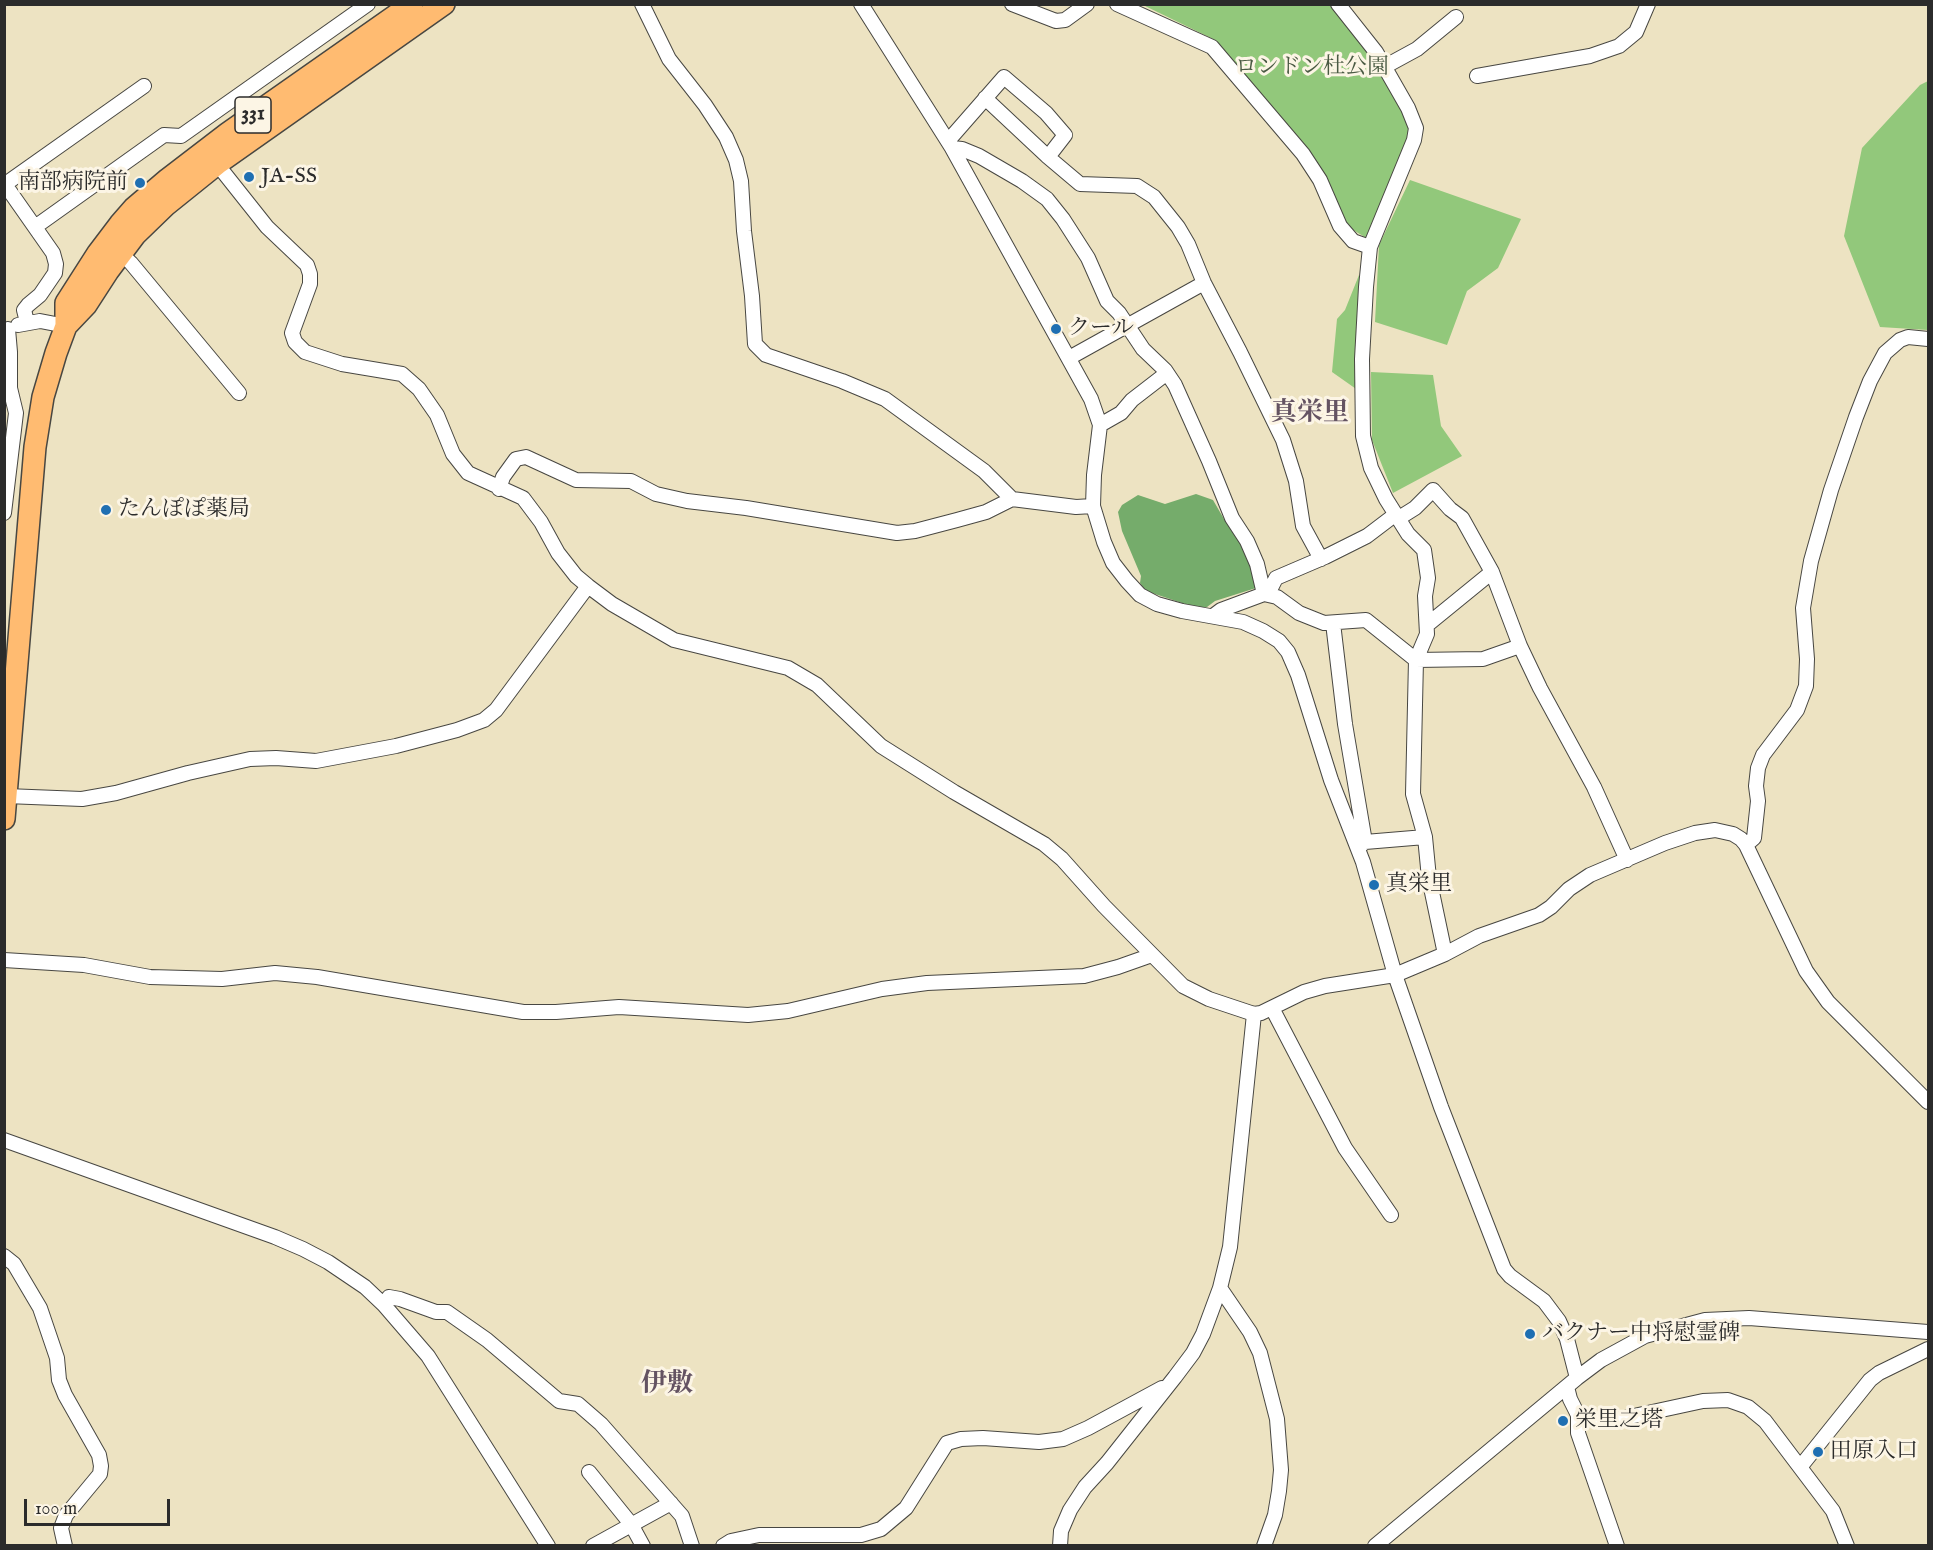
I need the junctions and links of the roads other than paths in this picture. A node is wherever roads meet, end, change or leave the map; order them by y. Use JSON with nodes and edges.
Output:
{"nodes":[{"id":1,"x":368,"y":4,"type":"edge"},
{"id":2,"x":411,"y":4,"type":"edge"},
{"id":3,"x":444,"y":4,"type":"edge"},
{"id":4,"x":642,"y":4,"type":"edge"},
{"id":5,"x":861,"y":4,"type":"edge"},
{"id":6,"x":1012,"y":4,"type":"edge"},
{"id":7,"x":1087,"y":4,"type":"edge"},
{"id":8,"x":1117,"y":4,"type":"edge"},
{"id":9,"x":1338,"y":4,"type":"edge"},
{"id":10,"x":1648,"y":4,"type":"edge"},
{"id":11,"x":1456,"y":17,"type":"dead end"},
{"id":12,"x":348,"y":19,"type":"junction"},
{"id":13,"x":362,"y":39,"type":"junction"},
{"id":14,"x":1384,"y":67,"type":"junction"},
{"id":15,"x":1477,"y":76,"type":"dead end"},
{"id":16,"x":144,"y":86,"type":"dead end"},
{"id":17,"x":985,"y":98,"type":"junction"},
{"id":18,"x":950,"y":144,"type":"junction"},
{"id":19,"x":211,"y":156,"type":"junction"},
{"id":20,"x":1048,"y":158,"type":"junction"},
{"id":21,"x":5,"y":184,"type":"edge"},
{"id":22,"x":35,"y":227,"type":"junction"},
{"id":23,"x":114,"y":247,"type":"junction"},
{"id":24,"x":1370,"y":248,"type":"junction"},
{"id":25,"x":1204,"y":283,"type":"junction"},
{"id":26,"x":27,"y":322,"type":"junction"},
{"id":27,"x":66,"y":326,"type":"junction"},
{"id":28,"x":1126,"y":326,"type":"junction"},
{"id":29,"x":6,"y":330,"type":"edge"},
{"id":30,"x":1929,"y":339,"type":"edge"},
{"id":31,"x":1069,"y":358,"type":"junction"},
{"id":32,"x":1167,"y":373,"type":"junction"},
{"id":33,"x":239,"y":393,"type":"dead end"},
{"id":34,"x":1100,"y":425,"type":"junction"},
{"id":35,"x":499,"y":489,"type":"junction"},
{"id":36,"x":1012,"y":499,"type":"junction"},
{"id":37,"x":1093,"y":506,"type":"junction"},
{"id":38,"x":4,"y":513,"type":"edge"},
{"id":39,"x":1397,"y":516,"type":"junction"},
{"id":40,"x":1321,"y":559,"type":"junction"},
{"id":41,"x":1492,"y":572,"type":"junction"},
{"id":42,"x":588,"y":586,"type":"junction"},
{"id":43,"x":1264,"y":594,"type":"junction"},
{"id":44,"x":1214,"y":615,"type":"junction"},
{"id":45,"x":1333,"y":623,"type":"junction"},
{"id":46,"x":1427,"y":625,"type":"junction"},
{"id":47,"x":1520,"y":646,"type":"junction"},
{"id":48,"x":1416,"y":660,"type":"junction"},
{"id":49,"x":8,"y":732,"type":"edge"},
{"id":50,"x":6,"y":796,"type":"junction"},
{"id":51,"x":4,"y":819,"type":"edge"},
{"id":52,"x":1425,"y":837,"type":"junction"},
{"id":53,"x":1361,"y":845,"type":"junction"},
{"id":54,"x":1746,"y":845,"type":"junction"},
{"id":55,"x":1627,"y":860,"type":"junction"},
{"id":56,"x":1445,"y":954,"type":"junction"},
{"id":57,"x":1152,"y":955,"type":"junction"},
{"id":58,"x":4,"y":960,"type":"edge"},
{"id":59,"x":1395,"y":975,"type":"junction"},
{"id":60,"x":1272,"y":1008,"type":"junction"},
{"id":61,"x":1254,"y":1014,"type":"junction"},
{"id":62,"x":1929,"y":1102,"type":"edge"},
{"id":63,"x":4,"y":1140,"type":"edge"},
{"id":64,"x":1391,"y":1215,"type":"dead end"},
{"id":65,"x":4,"y":1256,"type":"edge"},
{"id":66,"x":1220,"y":1288,"type":"junction"},
{"id":67,"x":384,"y":1305,"type":"junction"},
{"id":68,"x":1929,"y":1332,"type":"edge"},
{"id":69,"x":1929,"y":1349,"type":"edge"},
{"id":70,"x":1571,"y":1383,"type":"junction"},
{"id":71,"x":1167,"y":1386,"type":"junction"},
{"id":72,"x":1578,"y":1415,"type":"junction"},
{"id":73,"x":1801,"y":1466,"type":"junction"},
{"id":74,"x":589,"y":1472,"type":"dead end"},
{"id":75,"x":671,"y":1503,"type":"junction"},
{"id":76,"x":631,"y":1524,"type":"junction"},
{"id":77,"x":65,"y":1545,"type":"edge"},
{"id":78,"x":549,"y":1545,"type":"edge"},
{"id":79,"x":593,"y":1545,"type":"edge"},
{"id":80,"x":643,"y":1545,"type":"edge"},
{"id":81,"x":692,"y":1545,"type":"edge"},
{"id":82,"x":723,"y":1545,"type":"edge"},
{"id":83,"x":1060,"y":1545,"type":"edge"},
{"id":84,"x":1264,"y":1545,"type":"edge"},
{"id":85,"x":1375,"y":1545,"type":"edge"},
{"id":86,"x":1617,"y":1545,"type":"edge"},
{"id":87,"x":1847,"y":1545,"type":"edge"}],
"edges":[{"from":1,"to":12,"type":"street"},
{"from":2,"to":13,"type":"highway","number":"331"},
{"from":3,"to":19,"type":"highway","number":"331"},
{"from":4,"to":36,"type":"street"},
{"from":5,"to":18,"type":"street"},
{"from":6,"to":7,"type":"street"},
{"from":8,"to":24,"type":"street"},
{"from":9,"to":14,"type":"street"},
{"from":10,"to":15,"type":"street"},
{"from":11,"to":14,"type":"street"},
{"from":12,"to":13,"type":"street"},
{"from":12,"to":22,"type":"street"},
{"from":13,"to":19,"type":"highway","number":"331"},
{"from":14,"to":24,"type":"street"},
{"from":16,"to":21,"type":"street"},
{"from":17,"to":18,"type":"street"},
{"from":17,"to":20,"type":"street"},
{"from":17,"to":20,"type":"street"},
{"from":18,"to":28,"type":"street"},
{"from":18,"to":31,"type":"street"},
{"from":19,"to":23,"type":"highway","number":"331"},
{"from":19,"to":35,"type":"street"},
{"from":20,"to":25,"type":"street"},
{"from":21,"to":22,"type":"street"},
{"from":22,"to":26,"type":"street"},
{"from":23,"to":27,"type":"highway","number":"331"},
{"from":23,"to":33,"type":"street"},
{"from":24,"to":39,"type":"street"},
{"from":25,"to":28,"type":"street"},
{"from":25,"to":40,"type":"street"},
{"from":26,"to":27,"type":"street"},
{"from":26,"to":29,"type":"street"},
{"from":27,"to":49,"type":"highway","number":"331"},
{"from":28,"to":31,"type":"street"},
{"from":28,"to":32,"type":"street"},
{"from":29,"to":38,"type":"street"},
{"from":30,"to":54,"type":"street"},
{"from":31,"to":34,"type":"street"},
{"from":32,"to":34,"type":"street"},
{"from":32,"to":43,"type":"street"},
{"from":34,"to":37,"type":"street"},
{"from":35,"to":36,"type":"street"},
{"from":35,"to":42,"type":"street"},
{"from":36,"to":37,"type":"street"},
{"from":37,"to":44,"type":"street"},
{"from":39,"to":40,"type":"street"},
{"from":39,"to":41,"type":"street"},
{"from":39,"to":46,"type":"street"},
{"from":40,"to":43,"type":"street"},
{"from":41,"to":46,"type":"street"},
{"from":41,"to":47,"type":"street"},
{"from":42,"to":50,"type":"street"},
{"from":42,"to":57,"type":"street"},
{"from":43,"to":44,"type":"street"},
{"from":43,"to":45,"type":"street"},
{"from":44,"to":53,"type":"street"},
{"from":45,"to":48,"type":"street"},
{"from":45,"to":53,"type":"street"},
{"from":46,"to":48,"type":"street"},
{"from":47,"to":48,"type":"street"},
{"from":47,"to":55,"type":"street"},
{"from":48,"to":52,"type":"street"},
{"from":49,"to":50,"type":"highway","number":"331"},
{"from":50,"to":51,"type":"highway","number":"331"},
{"from":52,"to":53,"type":"street"},
{"from":52,"to":56,"type":"street"},
{"from":53,"to":59,"type":"street"},
{"from":54,"to":55,"type":"street"},
{"from":54,"to":62,"type":"street"},
{"from":55,"to":56,"type":"street"},
{"from":56,"to":59,"type":"street"},
{"from":57,"to":58,"type":"street"},
{"from":57,"to":61,"type":"street"},
{"from":59,"to":60,"type":"street"},
{"from":59,"to":70,"type":"street"},
{"from":60,"to":61,"type":"street"},
{"from":60,"to":64,"type":"street"},
{"from":61,"to":66,"type":"street"},
{"from":63,"to":67,"type":"street"},
{"from":65,"to":77,"type":"street"},
{"from":66,"to":71,"type":"street"},
{"from":66,"to":84,"type":"street"},
{"from":67,"to":75,"type":"street"},
{"from":67,"to":78,"type":"street"},
{"from":68,"to":70,"type":"street"},
{"from":69,"to":73,"type":"street"},
{"from":70,"to":72,"type":"street"},
{"from":70,"to":85,"type":"street"},
{"from":71,"to":82,"type":"street"},
{"from":71,"to":83,"type":"street"},
{"from":72,"to":73,"type":"street"},
{"from":72,"to":86,"type":"street"},
{"from":73,"to":87,"type":"street"},
{"from":74,"to":76,"type":"street"},
{"from":75,"to":76,"type":"street"},
{"from":75,"to":81,"type":"street"},
{"from":76,"to":79,"type":"street"},
{"from":76,"to":80,"type":"street"}]}
